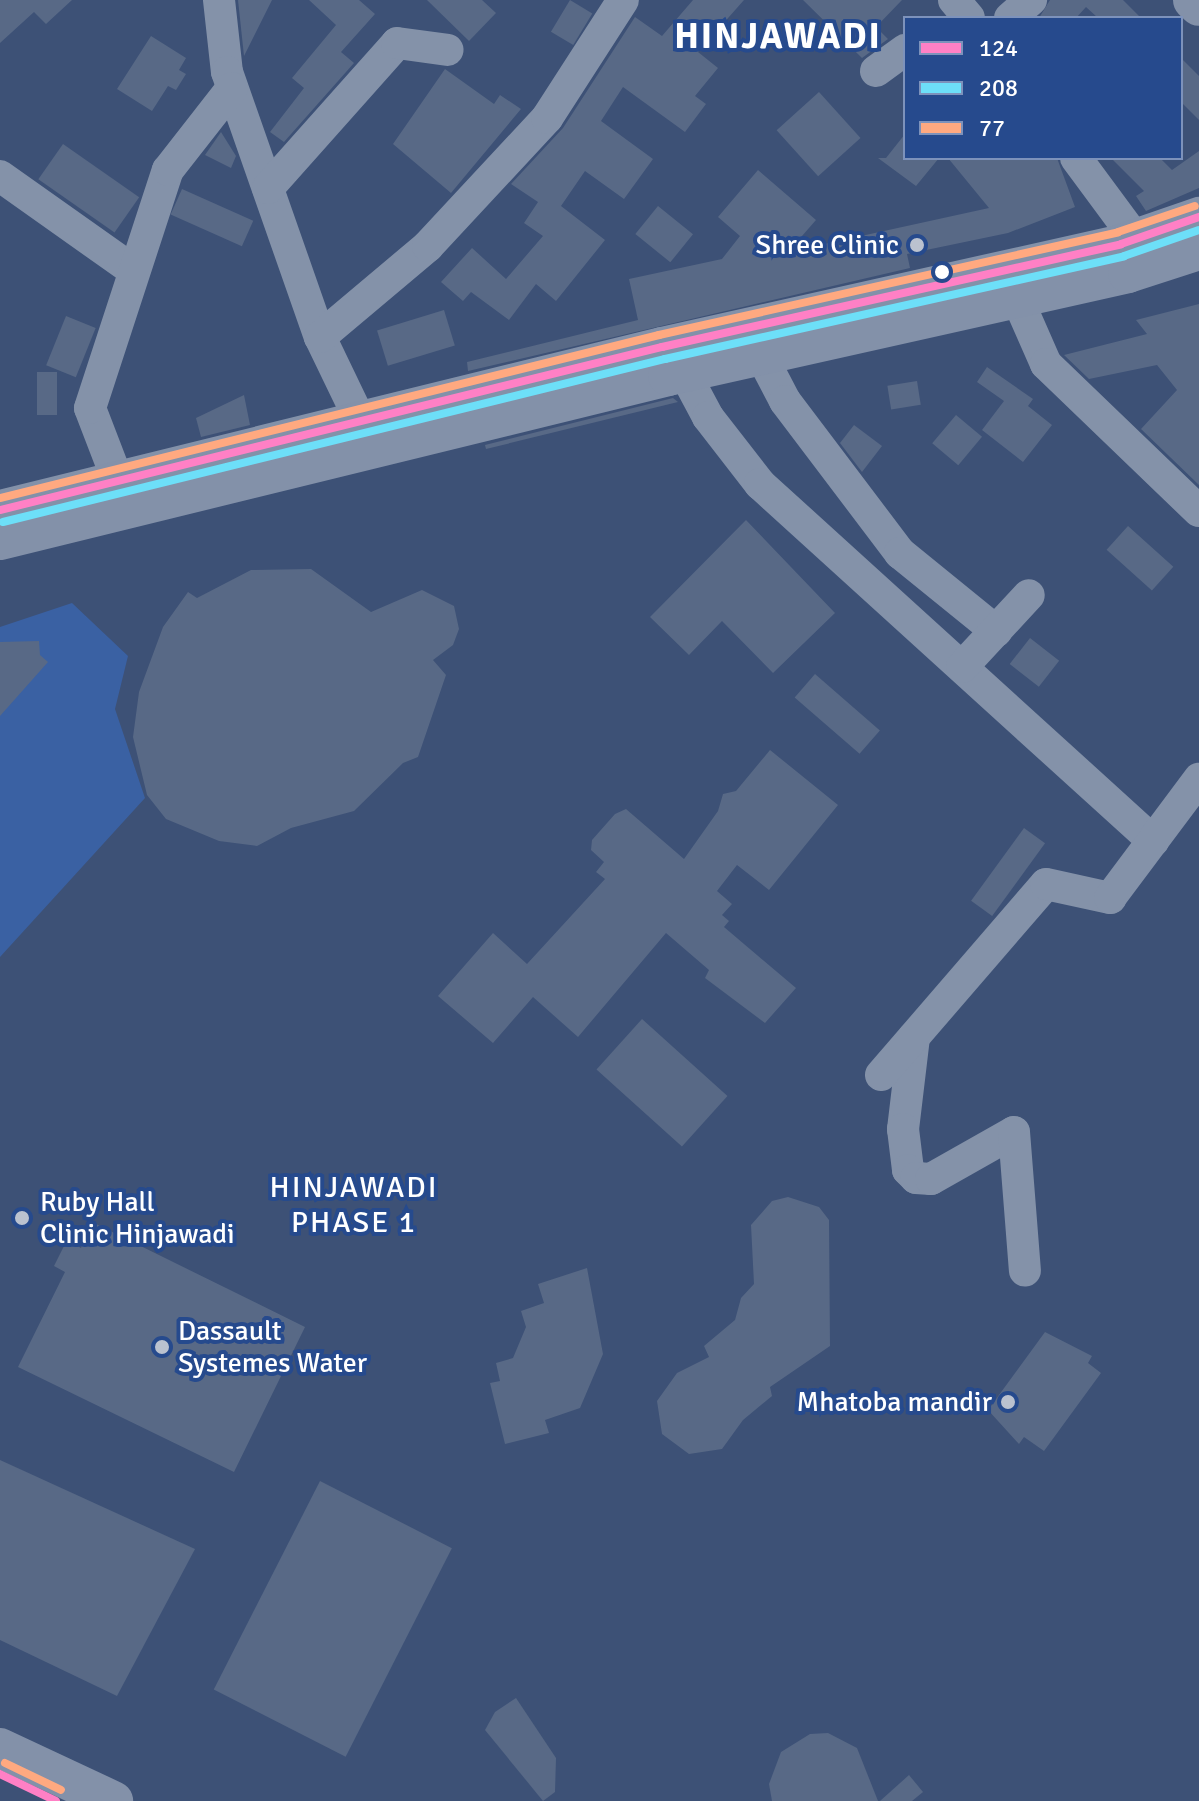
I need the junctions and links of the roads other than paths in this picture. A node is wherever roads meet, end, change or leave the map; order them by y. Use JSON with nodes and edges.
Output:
{"nodes":[{"id":1,"x":623,"y":0,"type":"edge"},
{"id":2,"x":1031,"y":0,"type":"edge"},
{"id":3,"x":1193,"y":0,"type":"edge"},
{"id":4,"x":212,"y":4,"type":"edge"},
{"id":5,"x":1199,"y":6,"type":"edge"},
{"id":6,"x":1012,"y":16,"type":"edge"},
{"id":7,"x":448,"y":50,"type":"dead end"},
{"id":8,"x":903,"y":51,"type":"edge"},
{"id":9,"x":876,"y":71,"type":"dead end"},
{"id":10,"x":232,"y":88,"type":"junction"},
{"id":11,"x":1077,"y":160,"type":"edge"},
{"id":12,"x":0,"y":176,"type":"edge"},
{"id":13,"x":268,"y":188,"type":"junction"},
{"id":14,"x":1199,"y":217,"type":"edge"},
{"id":15,"x":1136,"y":239,"type":"junction"},
{"id":16,"x":1199,"y":250,"type":"edge"},
{"id":17,"x":134,"y":271,"type":"junction"},
{"id":18,"x":1017,"y":298,"type":"junction"},
{"id":19,"x":320,"y":337,"type":"junction"},
{"id":20,"x":761,"y":355,"type":"junction"},
{"id":21,"x":684,"y":372,"type":"junction"},
{"id":22,"x":360,"y":420,"type":"junction"},
{"id":23,"x":118,"y":481,"type":"junction"},
{"id":24,"x":0,"y":510,"type":"edge"},
{"id":25,"x":1199,"y":511,"type":"edge"},
{"id":26,"x":0,"y":540,"type":"edge"},
{"id":27,"x":1029,"y":595,"type":"dead end"},
{"id":28,"x":996,"y":631,"type":"junction"},
{"id":29,"x":962,"y":667,"type":"junction"},
{"id":30,"x":1199,"y":779,"type":"edge"},
{"id":31,"x":1153,"y":841,"type":"junction"},
{"id":32,"x":914,"y":1037,"type":"junction"},
{"id":33,"x":881,"y":1075,"type":"dead end"},
{"id":34,"x":1025,"y":1271,"type":"dead end"},
{"id":35,"x":0,"y":1748,"type":"edge"},
{"id":36,"x":0,"y":1774,"type":"edge"},
{"id":37,"x":56,"y":1801,"type":"edge"},
{"id":38,"x":113,"y":1801,"type":"edge"}],
"edges":[{"from":1,"to":19,"type":"street"},
{"from":2,"to":6,"type":"street"},
{"from":3,"to":5,"type":"main road"},
{"from":4,"to":10,"type":"street"},
{"from":7,"to":13,"type":"street"},
{"from":8,"to":9,"type":"street"},
{"from":10,"to":13,"type":"street"},
{"from":10,"to":17,"type":"street"},
{"from":11,"to":15,"type":"street"},
{"from":12,"to":17,"type":"street"},
{"from":13,"to":19,"type":"street"},
{"from":14,"to":15,"type":"main road"},
{"from":15,"to":22,"type":"main road"},
{"from":16,"to":18,"type":"main road"},
{"from":17,"to":23,"type":"street"},
{"from":18,"to":20,"type":"main road"},
{"from":18,"to":25,"type":"street"},
{"from":19,"to":22,"type":"street"},
{"from":20,"to":21,"type":"main road"},
{"from":20,"to":28,"type":"street"},
{"from":21,"to":26,"type":"main road"},
{"from":21,"to":29,"type":"street"},
{"from":22,"to":23,"type":"main road"},
{"from":23,"to":24,"type":"main road"},
{"from":27,"to":28,"type":"street"},
{"from":28,"to":29,"type":"street"},
{"from":29,"to":31,"type":"street"},
{"from":30,"to":31,"type":"street"},
{"from":31,"to":32,"type":"street"},
{"from":32,"to":33,"type":"street"},
{"from":32,"to":34,"type":"street"},
{"from":35,"to":38,"type":"main road"},
{"from":36,"to":37,"type":"main road"}]}
